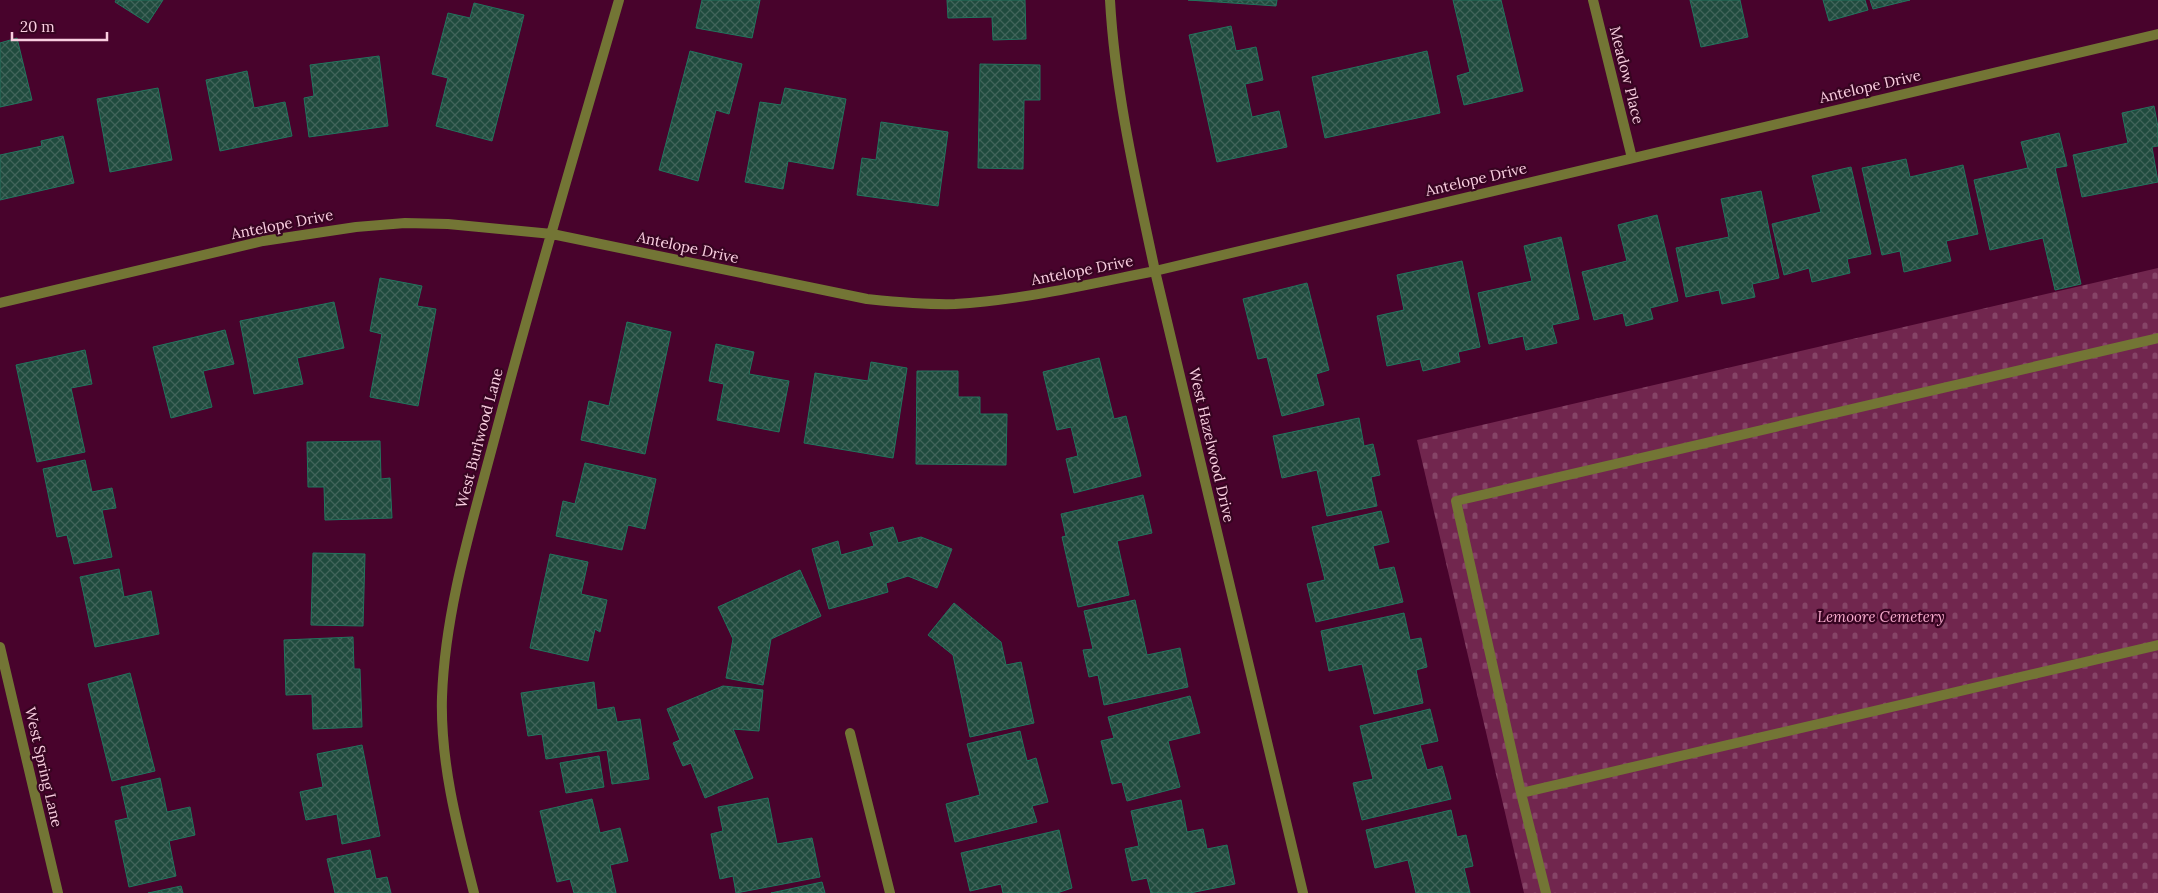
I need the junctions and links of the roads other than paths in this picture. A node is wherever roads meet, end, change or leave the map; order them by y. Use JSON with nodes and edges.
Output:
{"nodes":[{"id":1,"x":619,"y":0,"type":"edge"},
{"id":2,"x":1110,"y":0,"type":"edge"},
{"id":3,"x":1593,"y":0,"type":"edge"},
{"id":4,"x":2158,"y":34,"type":"edge"},
{"id":5,"x":1632,"y":158,"type":"junction"},
{"id":6,"x":552,"y":234,"type":"junction"},
{"id":7,"x":1155,"y":271,"type":"junction"},
{"id":8,"x":0,"y":303,"type":"edge"},
{"id":9,"x":2158,"y":338,"type":"edge"},
{"id":10,"x":2158,"y":645,"type":"edge"},
{"id":11,"x":0,"y":647,"type":"edge"},
{"id":12,"x":850,"y":733,"type":"dead end"},
{"id":13,"x":1521,"y":793,"type":"junction"},
{"id":14,"x":58,"y":893,"type":"edge"},
{"id":15,"x":474,"y":893,"type":"edge"},
{"id":16,"x":890,"y":893,"type":"edge"},
{"id":17,"x":1303,"y":893,"type":"edge"},
{"id":18,"x":1546,"y":893,"type":"edge"}],
"edges":[{"from":1,"to":6,"type":"street","name":"West Burlwood Lane"},
{"from":2,"to":7,"type":"street","name":"West Hazelwood Drive"},
{"from":3,"to":5,"type":"street","name":"Meadow Place"},
{"from":4,"to":5,"type":"street","name":"Antelope Drive"},
{"from":5,"to":7,"type":"street","name":"Antelope Drive"},
{"from":6,"to":7,"type":"street","name":"Antelope Drive"},
{"from":6,"to":8,"type":"street","name":"Antelope Drive"},
{"from":6,"to":15,"type":"street","name":"West Burlwood Lane"},
{"from":7,"to":17,"type":"street","name":"West Hazelwood Drive"},
{"from":9,"to":13,"type":"street"},
{"from":10,"to":13,"type":"street"},
{"from":11,"to":14,"type":"street","name":"West Spring Lane"},
{"from":12,"to":16,"type":"street"},
{"from":13,"to":18,"type":"street"}]}
